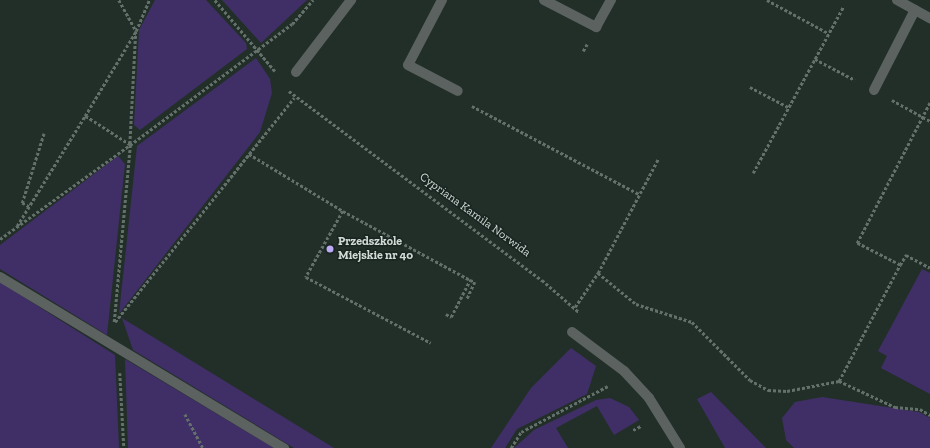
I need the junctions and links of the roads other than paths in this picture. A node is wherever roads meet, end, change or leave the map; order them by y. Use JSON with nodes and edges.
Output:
{"nodes":[{"id":1,"x":351,"y":0,"type":"edge"},
{"id":2,"x":442,"y":0,"type":"edge"},
{"id":3,"x":544,"y":0,"type":"edge"},
{"id":4,"x":611,"y":0,"type":"edge"},
{"id":5,"x":897,"y":0,"type":"edge"},
{"id":6,"x":915,"y":10,"type":"junction"},
{"id":7,"x":930,"y":18,"type":"edge"},
{"id":8,"x":296,"y":72,"type":"dead end"},
{"id":9,"x":874,"y":90,"type":"dead end"},
{"id":10,"x":458,"y":91,"type":"road end"},
{"id":11,"x":0,"y":277,"type":"edge"},
{"id":12,"x":572,"y":332,"type":"dead end"},
{"id":13,"x":284,"y":448,"type":"edge"},
{"id":14,"x":680,"y":448,"type":"edge"}],
"edges":[{"from":1,"to":8,"type":"street"},
{"from":2,"to":10,"type":"street"},
{"from":3,"to":4,"type":"street"},
{"from":5,"to":6,"type":"street"},
{"from":6,"to":7,"type":"street"},
{"from":6,"to":9,"type":"street"},
{"from":11,"to":13,"type":"street"},
{"from":12,"to":14,"type":"street"}]}
